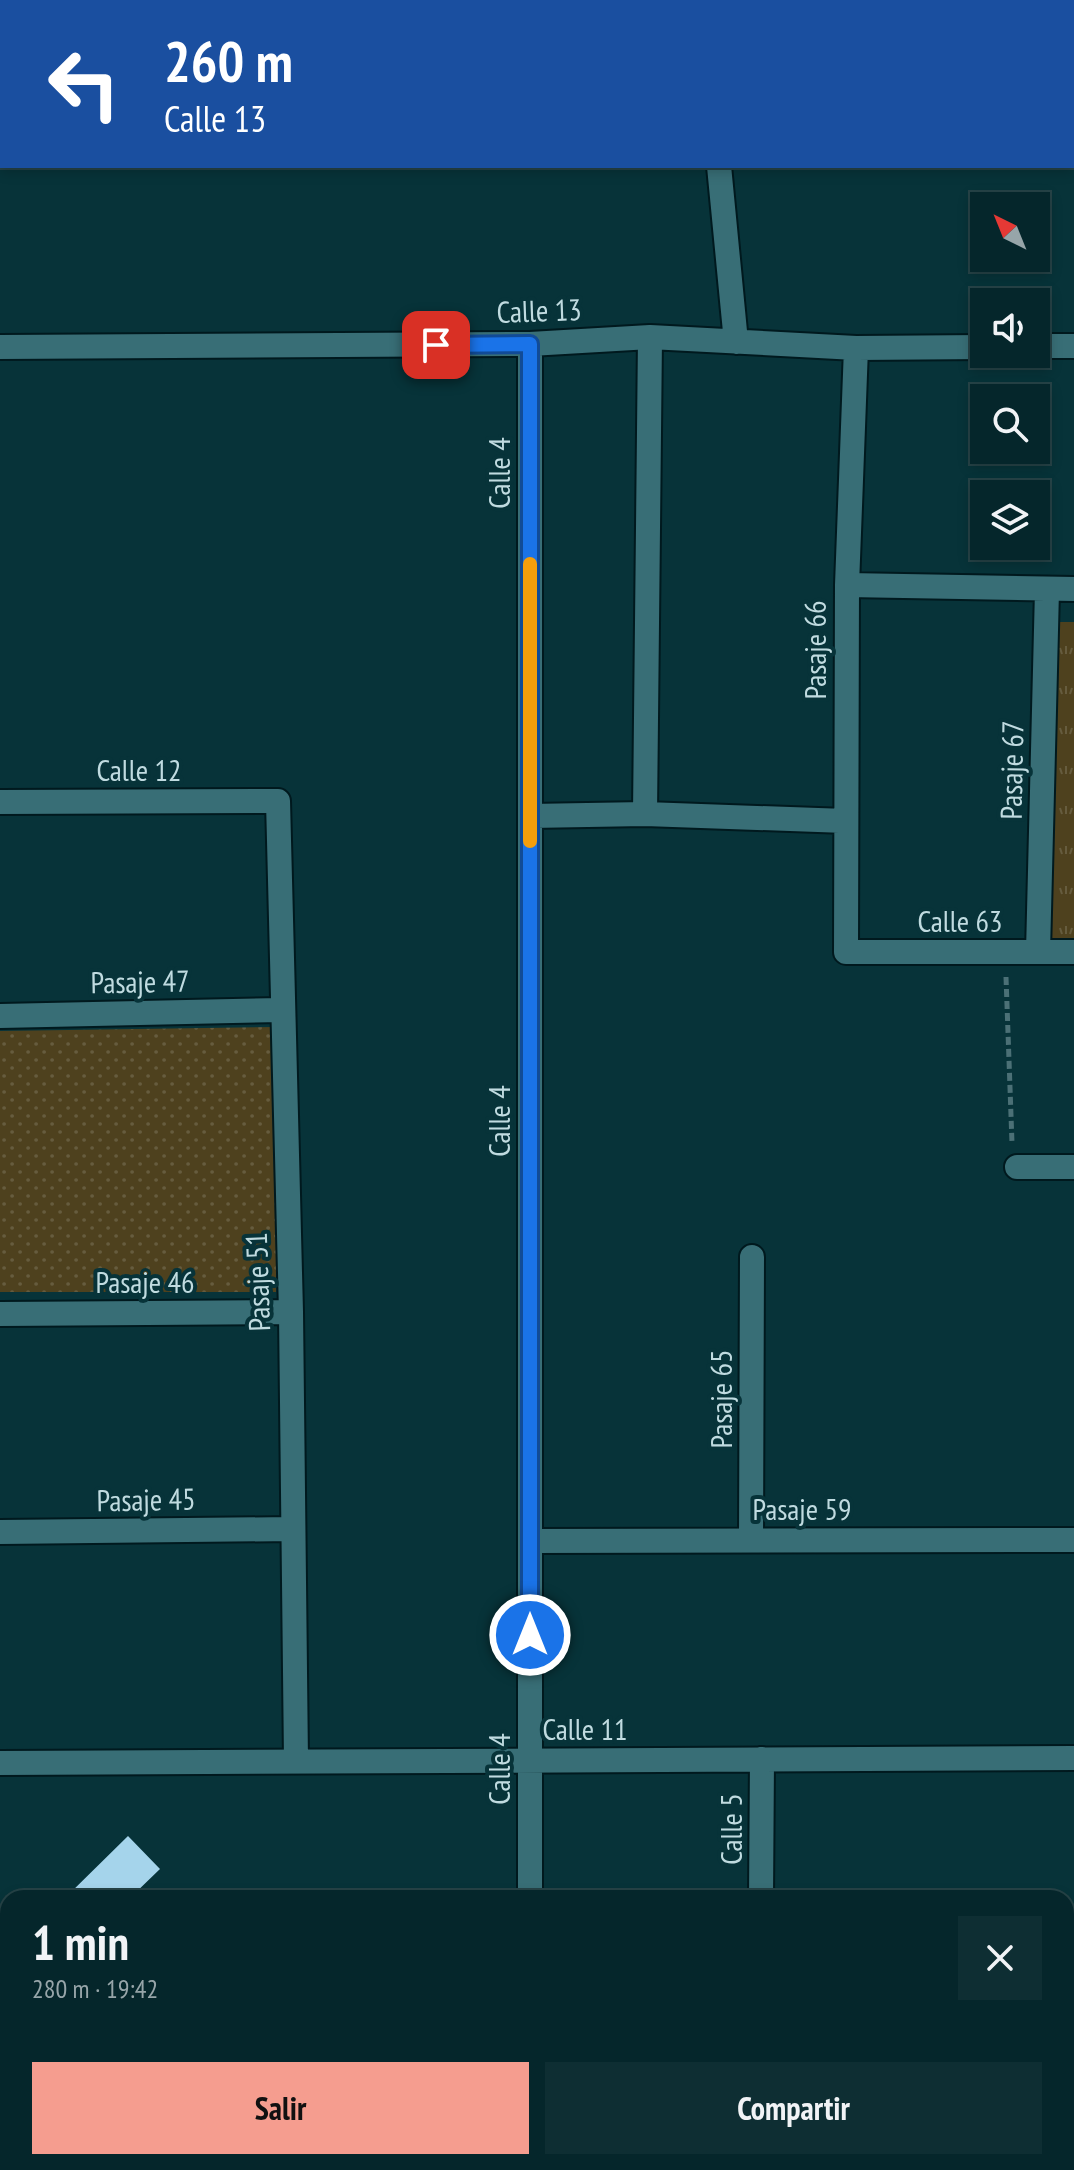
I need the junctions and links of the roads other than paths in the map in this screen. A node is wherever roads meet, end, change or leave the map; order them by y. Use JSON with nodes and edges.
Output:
{"nodes":[{"id":1,"x":719,"y":168,"type":"edge"},
{"id":2,"x":650,"y":337,"type":"junction"},
{"id":3,"x":736,"y":342,"type":"junction"},
{"id":4,"x":530,"y":344,"type":"junction"},
{"id":5,"x":1050,"y":346,"type":"edge"},
{"id":6,"x":1074,"y":346,"type":"edge"},
{"id":7,"x":0,"y":347,"type":"edge"},
{"id":8,"x":970,"y":347,"type":"edge"},
{"id":9,"x":856,"y":348,"type":"junction"},
{"id":10,"x":847,"y":585,"type":"junction"},
{"id":11,"x":1074,"y":589,"type":"edge"},
{"id":12,"x":1047,"y":590,"type":"junction"},
{"id":13,"x":278,"y":801,"type":"joint"},
{"id":14,"x":0,"y":802,"type":"edge"},
{"id":15,"x":645,"y":814,"type":"junction"},
{"id":16,"x":530,"y":816,"type":"junction"},
{"id":17,"x":846,"y":821,"type":"junction"},
{"id":18,"x":846,"y":952,"type":"joint"},
{"id":19,"x":1038,"y":952,"type":"junction"},
{"id":20,"x":1074,"y":952,"type":"edge"},
{"id":21,"x":281,"y":1010,"type":"junction"},
{"id":22,"x":0,"y":1016,"type":"edge"},
{"id":23,"x":1017,"y":1167,"type":"road end"},
{"id":24,"x":1074,"y":1167,"type":"edge"},
{"id":25,"x":752,"y":1257,"type":"dead end"},
{"id":26,"x":291,"y":1312,"type":"junction"},
{"id":27,"x":0,"y":1314,"type":"edge"},
{"id":28,"x":292,"y":1529,"type":"junction"},
{"id":29,"x":0,"y":1532,"type":"edge"},
{"id":30,"x":751,"y":1540,"type":"junction"},
{"id":31,"x":1074,"y":1540,"type":"edge"},
{"id":32,"x":530,"y":1541,"type":"junction"},
{"id":33,"x":1074,"y":1758,"type":"edge"},
{"id":34,"x":762,"y":1759,"type":"junction"},
{"id":35,"x":296,"y":1761,"type":"junction"},
{"id":36,"x":530,"y":1761,"type":"junction"},
{"id":37,"x":0,"y":1763,"type":"edge"},
{"id":38,"x":530,"y":1890,"type":"edge"},
{"id":39,"x":761,"y":1890,"type":"edge"}],
"edges":[{"from":1,"to":3,"type":"street"},
{"from":2,"to":3,"type":"street","name":"Calle 13"},
{"from":2,"to":4,"type":"street","name":"Calle 13"},
{"from":2,"to":15,"type":"street"},
{"from":3,"to":9,"type":"street","name":"Calle 13"},
{"from":4,"to":7,"type":"street","name":"Calle 13"},
{"from":4,"to":16,"type":"street","name":"Calle 4"},
{"from":5,"to":6,"type":"street"},
{"from":8,"to":9,"type":"street","name":"Calle 13"},
{"from":9,"to":10,"type":"street","name":"Pasaje 66"},
{"from":10,"to":12,"type":"street"},
{"from":10,"to":17,"type":"street","name":"Pasaje 66"},
{"from":11,"to":12,"type":"street"},
{"from":12,"to":19,"type":"street","name":"Pasaje 67"},
{"from":13,"to":14,"type":"street","name":"Calle 12"},
{"from":13,"to":21,"type":"street","name":"Pasaje 51"},
{"from":15,"to":16,"type":"street"},
{"from":15,"to":17,"type":"street"},
{"from":16,"to":32,"type":"street","name":"Calle 4"},
{"from":17,"to":18,"type":"street","name":"Pasaje 66"},
{"from":18,"to":19,"type":"street","name":"Calle 63"},
{"from":19,"to":20,"type":"street","name":"Calle 63"},
{"from":21,"to":22,"type":"street","name":"Pasaje 47"},
{"from":21,"to":26,"type":"street","name":"Pasaje 51"},
{"from":23,"to":24,"type":"street"},
{"from":25,"to":30,"type":"street","name":"Pasaje 65"},
{"from":26,"to":27,"type":"street","name":"Pasaje 46"},
{"from":26,"to":28,"type":"street","name":"Pasaje 51"},
{"from":28,"to":29,"type":"street","name":"Pasaje 45"},
{"from":28,"to":35,"type":"street","name":"Pasaje 51"},
{"from":30,"to":31,"type":"street","name":"Pasaje 59"},
{"from":30,"to":32,"type":"street","name":"Pasaje 59"},
{"from":32,"to":36,"type":"street","name":"Calle 4"},
{"from":33,"to":34,"type":"street","name":"Calle 11"},
{"from":34,"to":36,"type":"street","name":"Calle 11"},
{"from":34,"to":39,"type":"street","name":"Calle 5"},
{"from":35,"to":36,"type":"street","name":"Calle 11"},
{"from":35,"to":37,"type":"street","name":"Calle 11"},
{"from":36,"to":38,"type":"street","name":"Calle 4"}]}
